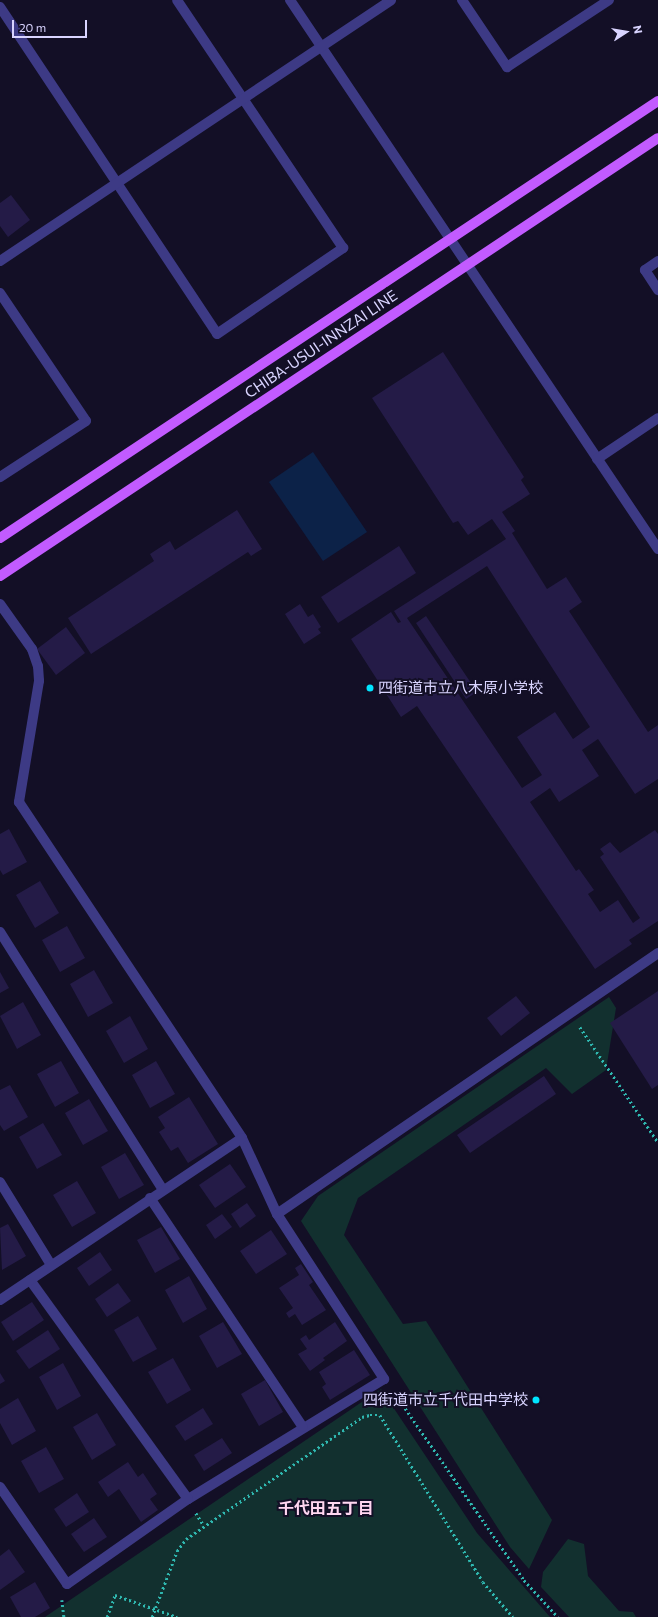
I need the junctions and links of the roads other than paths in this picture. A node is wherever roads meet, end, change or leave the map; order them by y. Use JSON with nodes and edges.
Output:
{"nodes":[{"id":1,"x":177,"y":0,"type":"edge"},
{"id":2,"x":290,"y":0,"type":"edge"},
{"id":3,"x":391,"y":0,"type":"edge"},
{"id":4,"x":462,"y":0,"type":"edge"},
{"id":5,"x":608,"y":0,"type":"edge"},
{"id":6,"x":0,"y":7,"type":"edge"},
{"id":7,"x":321,"y":47,"type":"junction"},
{"id":8,"x":243,"y":98,"type":"junction"},
{"id":9,"x":658,"y":100,"type":"edge"},
{"id":10,"x":658,"y":138,"type":"edge"},
{"id":11,"x":117,"y":183,"type":"junction"},
{"id":12,"x":450,"y":239,"type":"junction"},
{"id":13,"x":0,"y":261,"type":"edge"},
{"id":14,"x":658,"y":261,"type":"edge"},
{"id":15,"x":467,"y":265,"type":"junction"},
{"id":16,"x":658,"y":290,"type":"edge"},
{"id":17,"x":0,"y":293,"type":"edge"},
{"id":18,"x":658,"y":418,"type":"edge"},
{"id":19,"x":597,"y":459,"type":"junction"},
{"id":20,"x":0,"y":477,"type":"edge"},
{"id":21,"x":0,"y":538,"type":"edge"},
{"id":22,"x":658,"y":549,"type":"edge"},
{"id":23,"x":0,"y":576,"type":"edge"},
{"id":24,"x":0,"y":604,"type":"edge"},
{"id":25,"x":0,"y":932,"type":"edge"},
{"id":26,"x":658,"y":954,"type":"edge"},
{"id":27,"x":242,"y":1138,"type":"junction"},
{"id":28,"x":0,"y":1182,"type":"edge"},
{"id":29,"x":163,"y":1190,"type":"junction"},
{"id":30,"x":150,"y":1198,"type":"junction"},
{"id":31,"x":277,"y":1214,"type":"junction"},
{"id":32,"x":51,"y":1265,"type":"junction"},
{"id":33,"x":30,"y":1280,"type":"junction"},
{"id":34,"x":0,"y":1300,"type":"edge"},
{"id":35,"x":303,"y":1427,"type":"junction"},
{"id":36,"x":0,"y":1487,"type":"edge"},
{"id":37,"x":188,"y":1499,"type":"junction"}],
"edges":[{"from":1,"to":8,"type":"street"},
{"from":2,"to":7,"type":"street"},
{"from":3,"to":7,"type":"street"},
{"from":4,"to":5,"type":"street"},
{"from":6,"to":11,"type":"street"},
{"from":7,"to":8,"type":"street"},
{"from":7,"to":12,"type":"street"},
{"from":8,"to":11,"type":"street"},
{"from":8,"to":11,"type":"street"},
{"from":9,"to":12,"type":"main road","name":"CHIBA-USUI-INNZAI LINE"},
{"from":10,"to":15,"type":"main road","name":"CHIBA-USUI-INNZAI LINE"},
{"from":11,"to":13,"type":"street"},
{"from":12,"to":15,"type":"street"},
{"from":12,"to":21,"type":"main road","name":"CHIBA-USUI-INNZAI LINE"},
{"from":14,"to":16,"type":"street"},
{"from":15,"to":19,"type":"street"},
{"from":15,"to":23,"type":"main road","name":"CHIBA-USUI-INNZAI LINE"},
{"from":17,"to":20,"type":"street"},
{"from":18,"to":19,"type":"street"},
{"from":19,"to":22,"type":"street"},
{"from":24,"to":27,"type":"street"},
{"from":25,"to":29,"type":"street"},
{"from":26,"to":31,"type":"street"},
{"from":27,"to":29,"type":"street"},
{"from":27,"to":31,"type":"street"},
{"from":28,"to":32,"type":"street"},
{"from":29,"to":30,"type":"street"},
{"from":30,"to":32,"type":"street"},
{"from":30,"to":35,"type":"street"},
{"from":31,"to":35,"type":"street"},
{"from":32,"to":33,"type":"street"},
{"from":33,"to":34,"type":"street"},
{"from":33,"to":37,"type":"street"},
{"from":35,"to":37,"type":"street"},
{"from":36,"to":37,"type":"street"}]}
